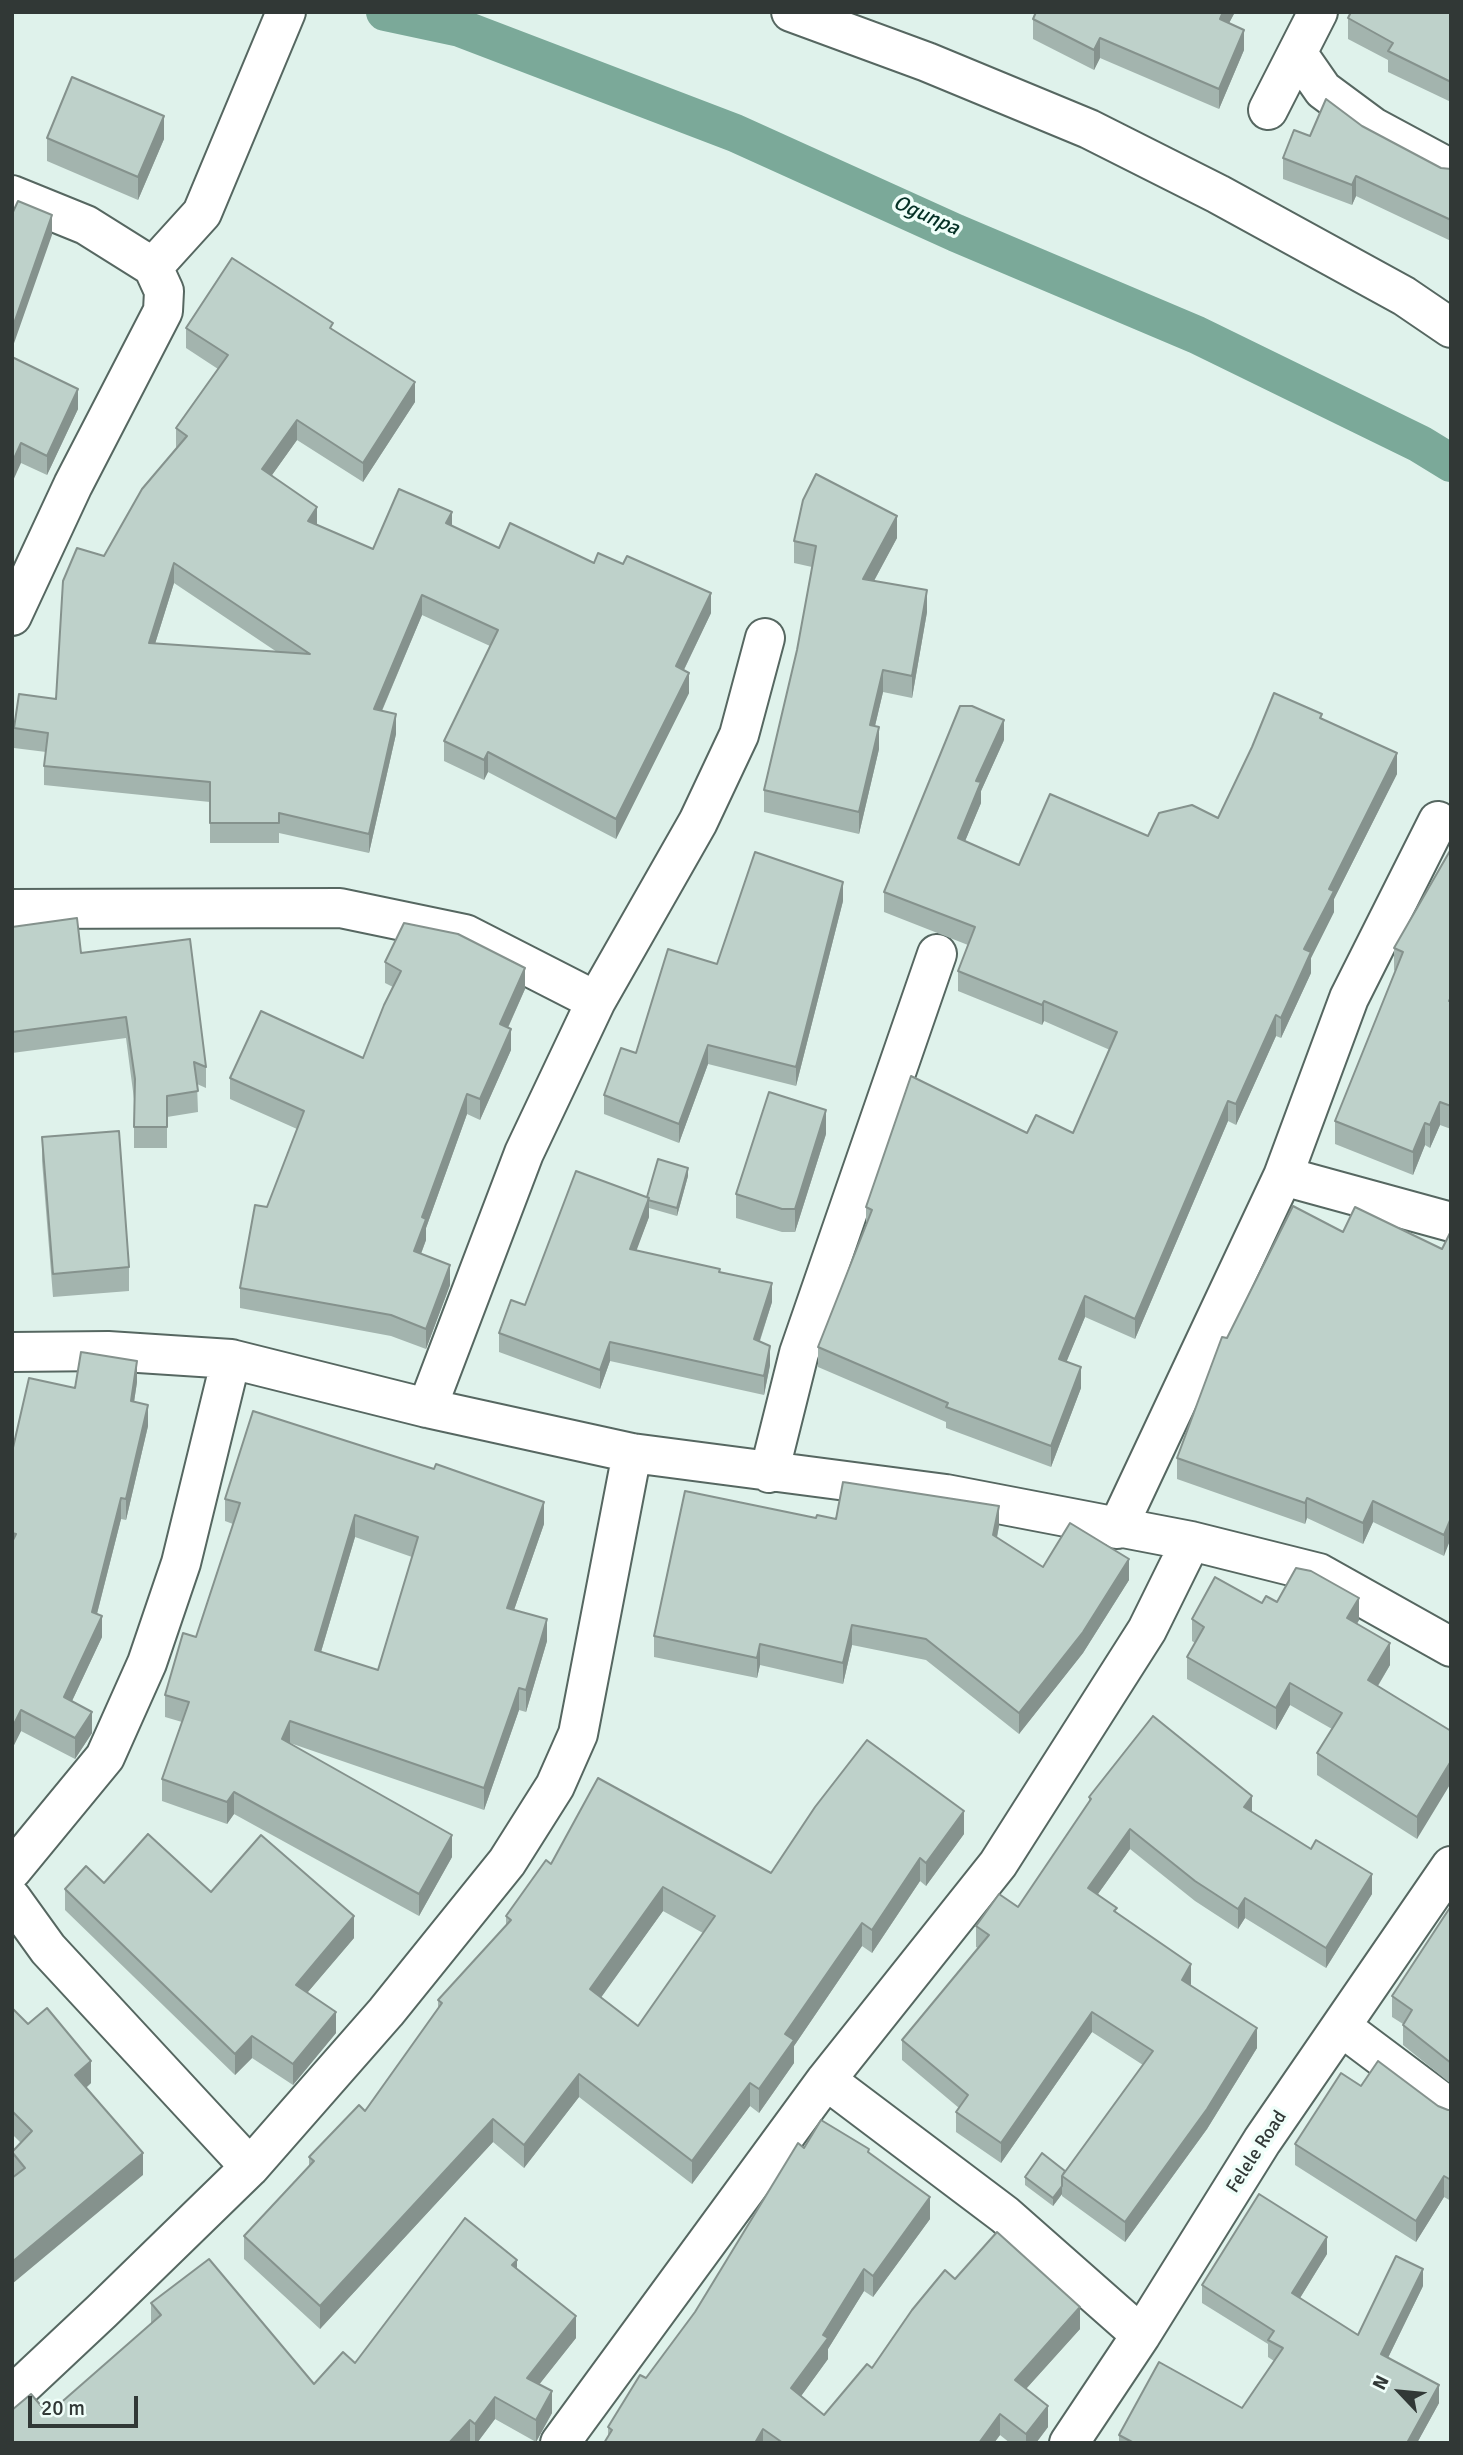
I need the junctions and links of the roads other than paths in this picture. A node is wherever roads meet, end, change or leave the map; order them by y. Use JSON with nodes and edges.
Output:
{"nodes":[{"id":1,"x":286,"y":12,"type":"edge"},
{"id":2,"x":791,"y":12,"type":"edge"},
{"id":3,"x":1318,"y":12,"type":"edge"},
{"id":4,"x":1298,"y":54,"type":"junction"},
{"id":5,"x":1268,"y":110,"type":"dead end"},
{"id":6,"x":1451,"y":169,"type":"edge"},
{"id":7,"x":12,"y":195,"type":"edge"},
{"id":8,"x":153,"y":267,"type":"junction"},
{"id":9,"x":1451,"y":328,"type":"edge"},
{"id":10,"x":12,"y":616,"type":"edge"},
{"id":11,"x":765,"y":638,"type":"dead end"},
{"id":12,"x":1438,"y":821,"type":"dead end"},
{"id":13,"x":12,"y":909,"type":"edge"},
{"id":14,"x":937,"y":954,"type":"dead end"},
{"id":15,"x":596,"y":1001,"type":"junction"},
{"id":16,"x":1283,"y":1176,"type":"junction"},
{"id":17,"x":1451,"y":1223,"type":"edge"},
{"id":18,"x":12,"y":1352,"type":"edge"},
{"id":19,"x":231,"y":1359,"type":"junction"},
{"id":20,"x":427,"y":1408,"type":"junction"},
{"id":21,"x":632,"y":1453,"type":"junction"},
{"id":22,"x":769,"y":1473,"type":"junction"},
{"id":23,"x":1117,"y":1529,"type":"junction"},
{"id":24,"x":1191,"y":1541,"type":"junction"},
{"id":25,"x":1451,"y":1647,"type":"edge"},
{"id":26,"x":1451,"y":1866,"type":"edge"},
{"id":27,"x":12,"y":1870,"type":"edge"},
{"id":28,"x":12,"y":1899,"type":"edge"},
{"id":29,"x":1343,"y":2028,"type":"junction"},
{"id":30,"x":826,"y":2080,"type":"junction"},
{"id":31,"x":1451,"y":2109,"type":"edge"},
{"id":32,"x":250,"y":2167,"type":"junction"},
{"id":33,"x":1141,"y":2335,"type":"junction"},
{"id":34,"x":12,"y":2391,"type":"edge"},
{"id":35,"x":561,"y":2443,"type":"edge"},
{"id":36,"x":1069,"y":2443,"type":"edge"}],
"edges":[{"from":1,"to":8,"type":"street"},
{"from":2,"to":9,"type":"street"},
{"from":3,"to":4,"type":"street"},
{"from":4,"to":5,"type":"street"},
{"from":4,"to":6,"type":"street"},
{"from":7,"to":8,"type":"street"},
{"from":8,"to":10,"type":"street"},
{"from":11,"to":15,"type":"street"},
{"from":12,"to":16,"type":"street"},
{"from":13,"to":15,"type":"street"},
{"from":14,"to":22,"type":"street"},
{"from":15,"to":20,"type":"street"},
{"from":16,"to":17,"type":"street"},
{"from":16,"to":23,"type":"street"},
{"from":18,"to":19,"type":"street"},
{"from":19,"to":20,"type":"street"},
{"from":19,"to":27,"type":"street"},
{"from":20,"to":21,"type":"street"},
{"from":21,"to":22,"type":"street"},
{"from":21,"to":32,"type":"street"},
{"from":22,"to":23,"type":"street"},
{"from":23,"to":24,"type":"street"},
{"from":24,"to":25,"type":"street"},
{"from":24,"to":30,"type":"street"},
{"from":26,"to":29,"type":"street","name":"Felele Road"},
{"from":28,"to":32,"type":"street"},
{"from":29,"to":31,"type":"street"},
{"from":29,"to":33,"type":"street","name":"Felele Road"},
{"from":30,"to":33,"type":"street"},
{"from":30,"to":35,"type":"street"},
{"from":32,"to":34,"type":"street"},
{"from":33,"to":36,"type":"street","name":"Felele Road"}]}
